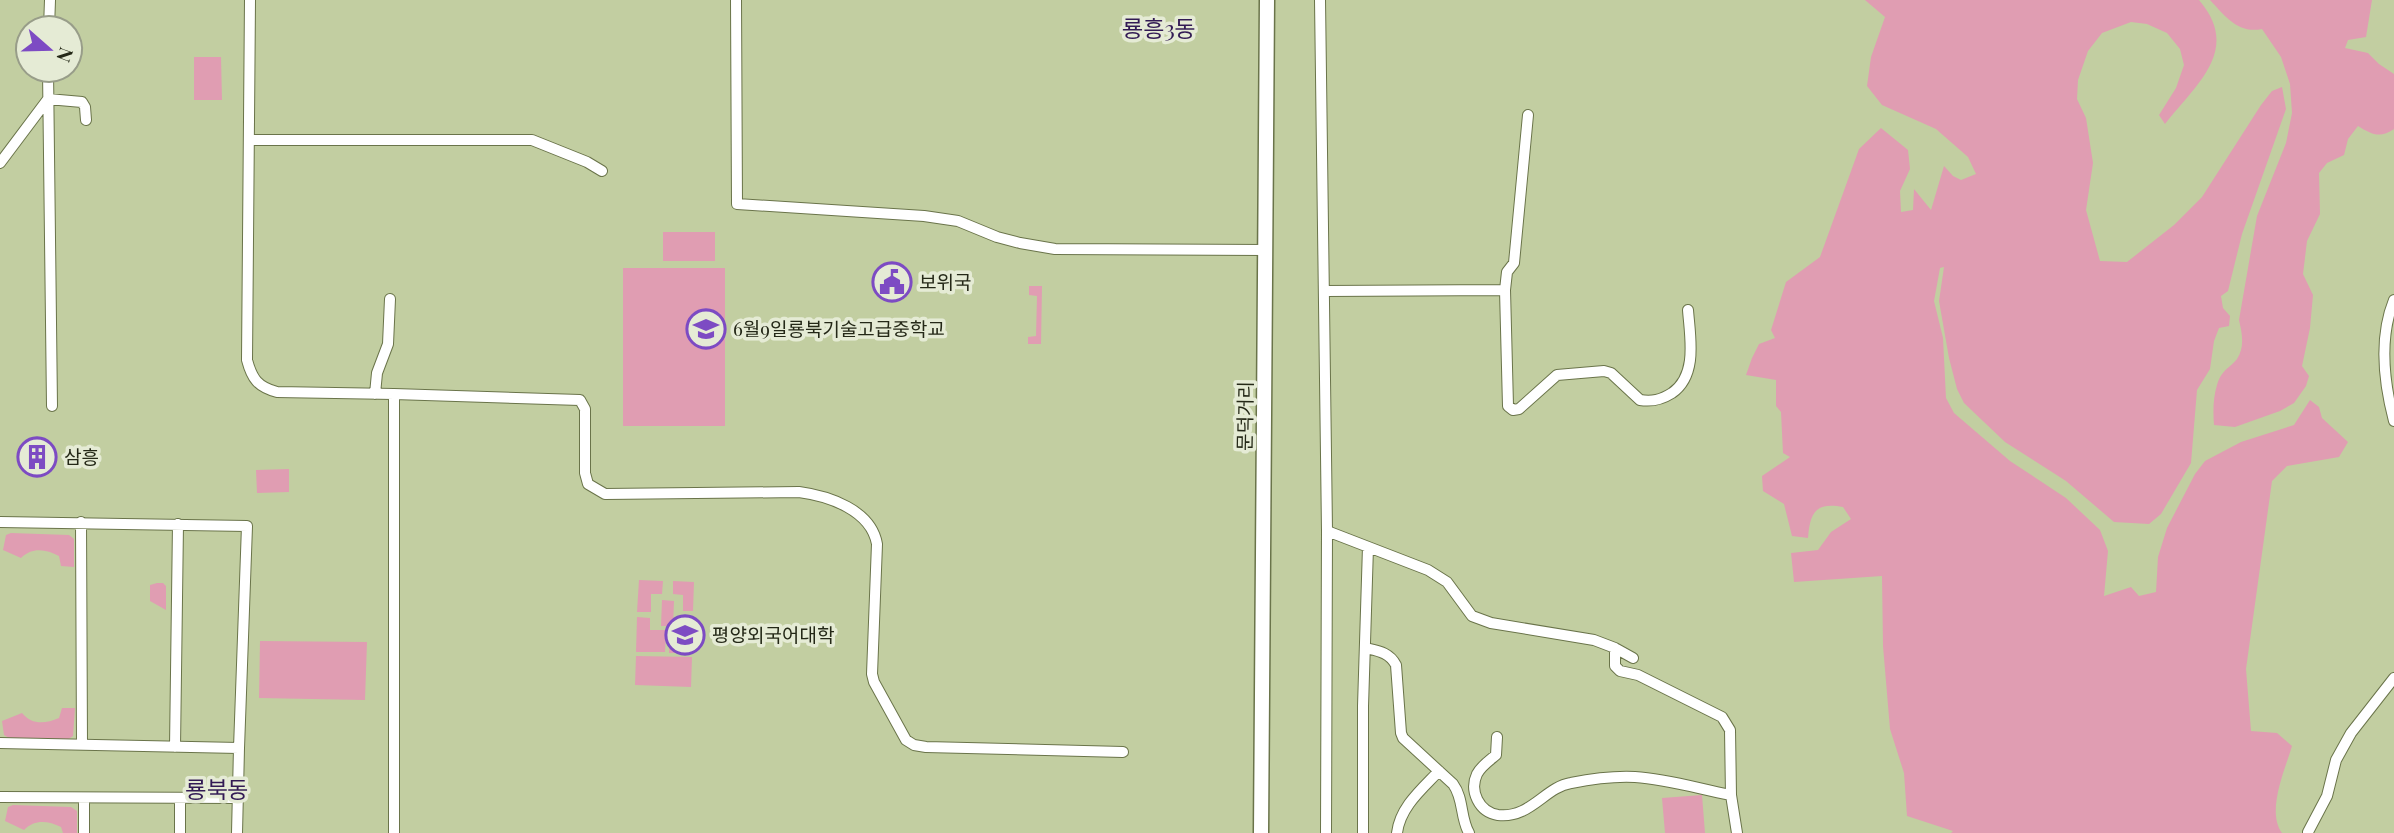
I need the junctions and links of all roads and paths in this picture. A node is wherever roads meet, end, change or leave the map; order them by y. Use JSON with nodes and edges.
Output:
{"nodes":[{"id":1,"x":250,"y":0,"type":"edge"},
{"id":2,"x":736,"y":0,"type":"edge"},
{"id":3,"x":1266,"y":0,"type":"edge"},
{"id":4,"x":1320,"y":0,"type":"edge"},
{"id":5,"x":48,"y":84,"type":"edge"},
{"id":6,"x":48,"y":99,"type":"junction"},
{"id":7,"x":1528,"y":115,"type":"dead end"},
{"id":8,"x":86,"y":120,"type":"dead end"},
{"id":9,"x":249,"y":140,"type":"junction"},
{"id":10,"x":0,"y":163,"type":"edge"},
{"id":11,"x":602,"y":171,"type":"dead end"},
{"id":12,"x":1266,"y":250,"type":"junction"},
{"id":13,"x":1505,"y":290,"type":"junction"},
{"id":14,"x":1325,"y":291,"type":"junction"},
{"id":15,"x":390,"y":299,"type":"dead end"},
{"id":16,"x":2394,"y":300,"type":"edge"},
{"id":17,"x":1688,"y":310,"type":"dead end"},
{"id":18,"x":375,"y":394,"type":"junction"},
{"id":19,"x":394,"y":394,"type":"junction"},
{"id":20,"x":52,"y":406,"type":"dead end"},
{"id":21,"x":2394,"y":421,"type":"edge"},
{"id":22,"x":0,"y":522,"type":"edge"},
{"id":23,"x":81,"y":522,"type":"junction"},
{"id":24,"x":178,"y":524,"type":"junction"},
{"id":25,"x":1328,"y":531,"type":"junction"},
{"id":26,"x":1368,"y":547,"type":"junction"},
{"id":27,"x":1365,"y":648,"type":"junction"},
{"id":28,"x":1615,"y":648,"type":"junction"},
{"id":29,"x":1633,"y":658,"type":"dead end"},
{"id":30,"x":2394,"y":678,"type":"edge"},
{"id":31,"x":1497,"y":737,"type":"dead end"},
{"id":32,"x":0,"y":743,"type":"edge"},
{"id":33,"x":82,"y":745,"type":"junction"},
{"id":34,"x":176,"y":747,"type":"junction"},
{"id":35,"x":239,"y":748,"type":"junction"},
{"id":36,"x":1123,"y":752,"type":"dead end"},
{"id":37,"x":1439,"y":771,"type":"junction"},
{"id":38,"x":1731,"y":795,"type":"junction"},
{"id":39,"x":0,"y":797,"type":"edge"},
{"id":40,"x":84,"y":798,"type":"junction"},
{"id":41,"x":180,"y":798,"type":"junction"},
{"id":42,"x":237,"y":798,"type":"junction"},
{"id":43,"x":2308,"y":832,"type":"edge"},
{"id":44,"x":84,"y":833,"type":"edge"},
{"id":45,"x":180,"y":833,"type":"edge"},
{"id":46,"x":237,"y":833,"type":"edge"},
{"id":47,"x":394,"y":833,"type":"edge"},
{"id":48,"x":1261,"y":833,"type":"edge"},
{"id":49,"x":1326,"y":833,"type":"edge"},
{"id":50,"x":1363,"y":833,"type":"edge"},
{"id":51,"x":1396,"y":833,"type":"edge"},
{"id":52,"x":1469,"y":833,"type":"edge"},
{"id":53,"x":1737,"y":833,"type":"edge"}],
"edges":[{"from":1,"to":9,"type":"street"},
{"from":2,"to":12,"type":"street"},
{"from":3,"to":12,"type":"main road","name":"문덕거리"},
{"from":4,"to":14,"type":"street"},
{"from":5,"to":6,"type":"street"},
{"from":6,"to":8,"type":"street"},
{"from":6,"to":10,"type":"street"},
{"from":6,"to":20,"type":"street"},
{"from":7,"to":13,"type":"street"},
{"from":9,"to":11,"type":"street"},
{"from":9,"to":18,"type":"street"},
{"from":12,"to":48,"type":"main road","name":"문덕거리"},
{"from":13,"to":14,"type":"street"},
{"from":13,"to":17,"type":"street"},
{"from":14,"to":25,"type":"street"},
{"from":15,"to":18,"type":"street"},
{"from":16,"to":21,"type":"street"},
{"from":18,"to":19,"type":"street"},
{"from":19,"to":36,"type":"street"},
{"from":19,"to":47,"type":"street"},
{"from":22,"to":23,"type":"street"},
{"from":23,"to":24,"type":"street"},
{"from":23,"to":33,"type":"street"},
{"from":24,"to":34,"type":"street"},
{"from":24,"to":35,"type":"street"},
{"from":25,"to":26,"type":"street"},
{"from":25,"to":49,"type":"street"},
{"from":26,"to":27,"type":"street"},
{"from":26,"to":28,"type":"street"},
{"from":27,"to":37,"type":"street"},
{"from":27,"to":50,"type":"street"},
{"from":28,"to":29,"type":"street"},
{"from":28,"to":38,"type":"street"},
{"from":30,"to":43,"type":"street"},
{"from":31,"to":38,"type":"street"},
{"from":32,"to":33,"type":"street"},
{"from":33,"to":34,"type":"street"},
{"from":34,"to":35,"type":"street"},
{"from":35,"to":42,"type":"street"},
{"from":37,"to":51,"type":"street"},
{"from":37,"to":52,"type":"street"},
{"from":38,"to":53,"type":"street"},
{"from":39,"to":40,"type":"street"},
{"from":40,"to":41,"type":"street"},
{"from":40,"to":44,"type":"street"},
{"from":41,"to":42,"type":"street"},
{"from":41,"to":45,"type":"street"},
{"from":42,"to":46,"type":"street"}]}
